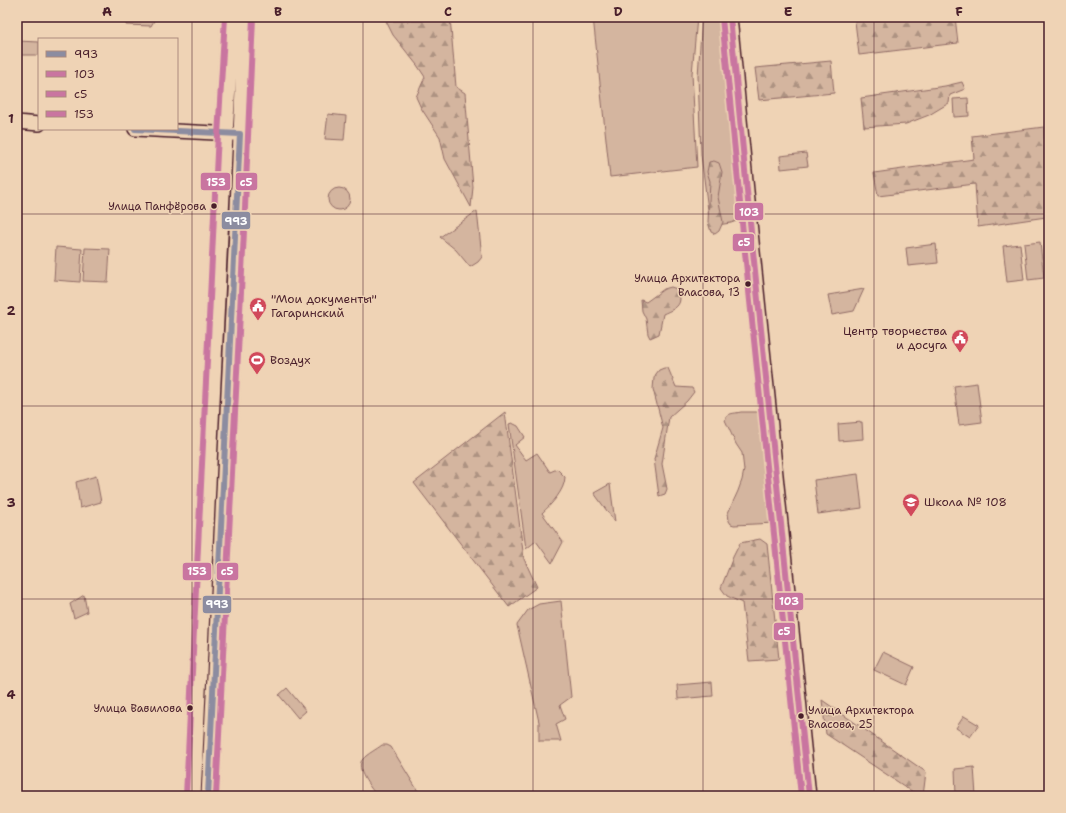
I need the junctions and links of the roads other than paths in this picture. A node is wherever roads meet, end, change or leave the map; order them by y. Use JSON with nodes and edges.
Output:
{"nodes":[{"id":1,"x":233,"y":17,"type":"edge"},
{"id":2,"x":245,"y":17,"type":"edge"},
{"id":3,"x":730,"y":17,"type":"edge"},
{"id":4,"x":17,"y":122,"type":"edge"},
{"id":5,"x":38,"y":124,"type":"edge"},
{"id":6,"x":153,"y":130,"type":"edge"},
{"id":7,"x":226,"y":134,"type":"junction"},
{"id":8,"x":240,"y":134,"type":"junction"},
{"id":9,"x":194,"y":796,"type":"edge"},
{"id":10,"x":208,"y":796,"type":"edge"},
{"id":11,"x":809,"y":796,"type":"edge"}],
"edges":[{"from":1,"to":7,"type":"street"},
{"from":2,"to":8,"type":"street"},
{"from":3,"to":11,"type":"street"},
{"from":4,"to":5,"type":"street"},
{"from":6,"to":7,"type":"street"},
{"from":7,"to":8,"type":"street"},
{"from":7,"to":9,"type":"street"},
{"from":8,"to":10,"type":"street"}]}
